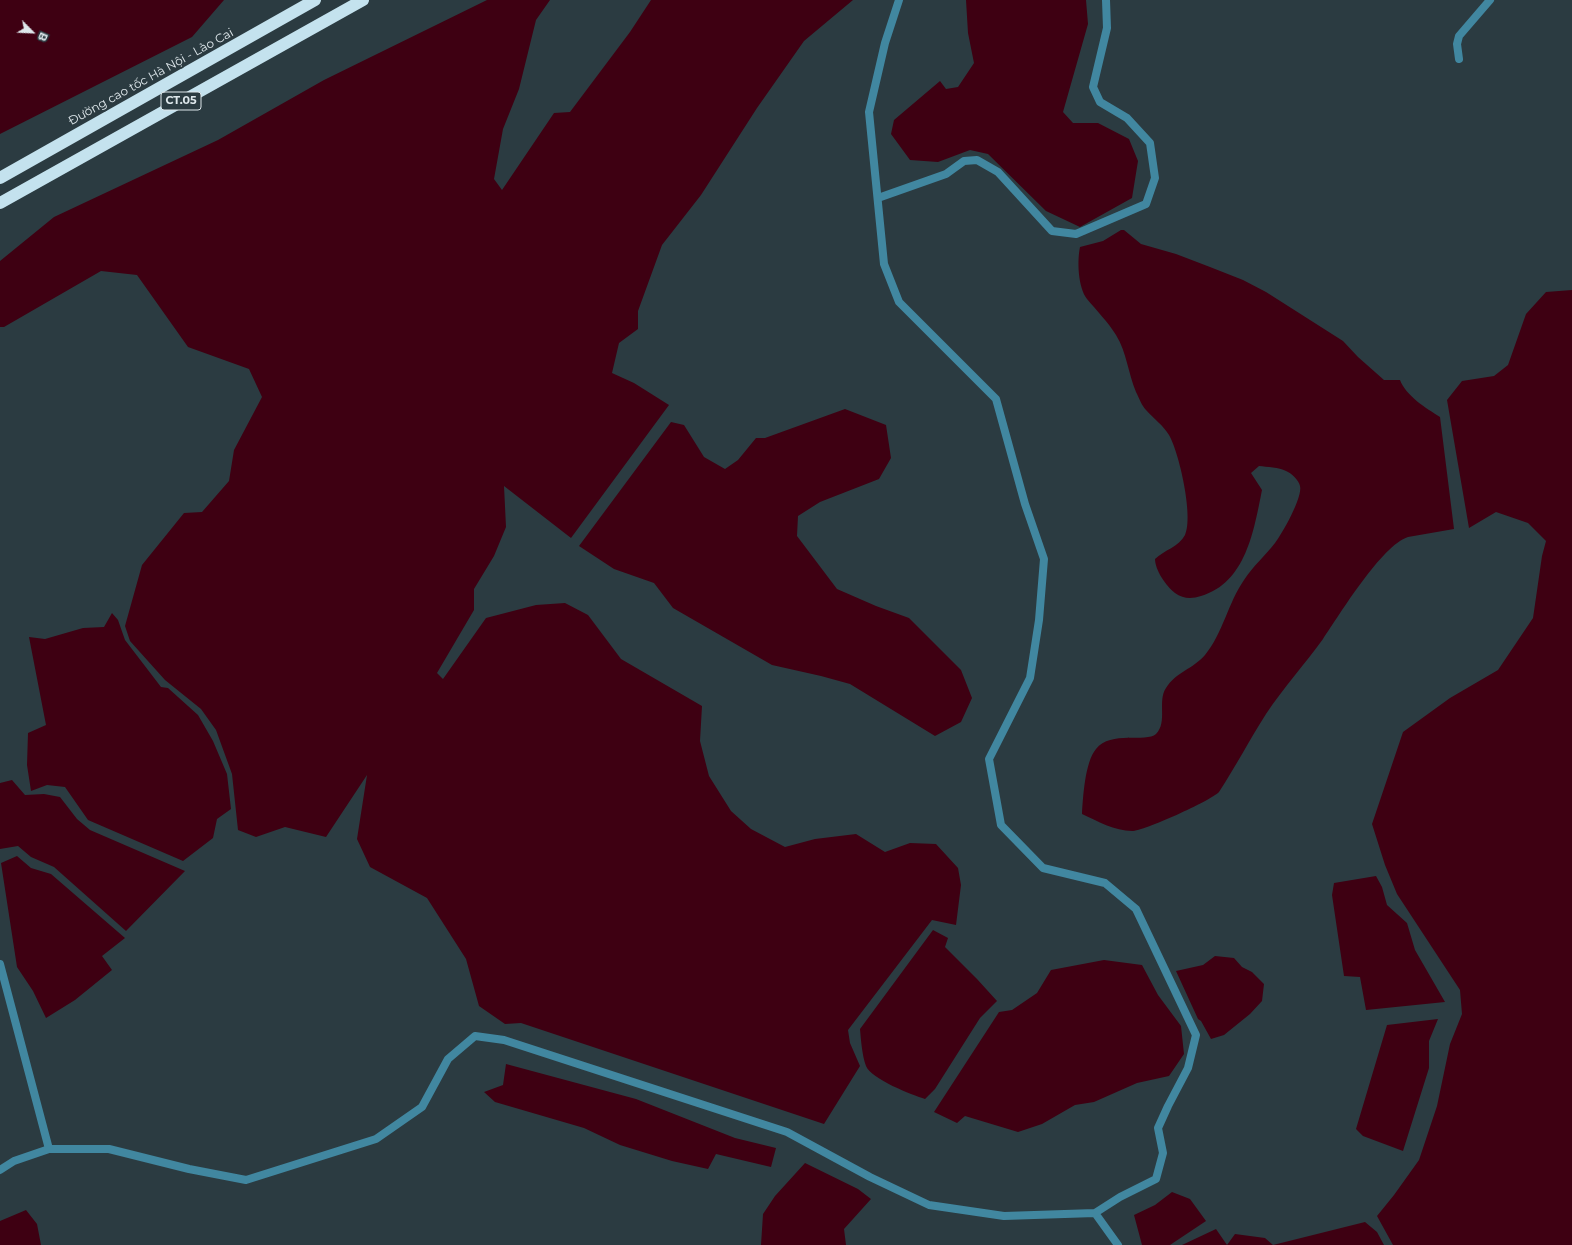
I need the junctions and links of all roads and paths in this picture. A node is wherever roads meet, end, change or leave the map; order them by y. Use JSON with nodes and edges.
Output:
{"nodes":[{"id":1,"x":316,"y":0,"type":"edge"},
{"id":2,"x":363,"y":0,"type":"edge"},
{"id":3,"x":899,"y":0,"type":"edge"},
{"id":4,"x":1106,"y":0,"type":"edge"},
{"id":5,"x":1490,"y":0,"type":"edge"},
{"id":6,"x":1459,"y":59,"type":"dead end"},
{"id":7,"x":0,"y":178,"type":"edge"},
{"id":8,"x":878,"y":198,"type":"junction"},
{"id":9,"x":0,"y":203,"type":"edge"},
{"id":10,"x":0,"y":964,"type":"edge"},
{"id":11,"x":49,"y":1149,"type":"junction"},
{"id":12,"x":0,"y":1170,"type":"edge"},
{"id":13,"x":1095,"y":1213,"type":"junction"},
{"id":14,"x":1118,"y":1245,"type":"edge"}],
"edges":[{"from":1,"to":7,"type":"highway","name":"Đường cao tốc Hà Nội - Lào Cai","number":"CT.05"},
{"from":2,"to":9,"type":"highway","number":"CT.05"},
{"from":3,"to":8,"type":"street"},
{"from":4,"to":8,"type":"street"},
{"from":5,"to":6,"type":"street"},
{"from":8,"to":13,"type":"street"},
{"from":10,"to":11,"type":"street"},
{"from":11,"to":12,"type":"street"},
{"from":11,"to":13,"type":"street"},
{"from":13,"to":14,"type":"street"}]}
